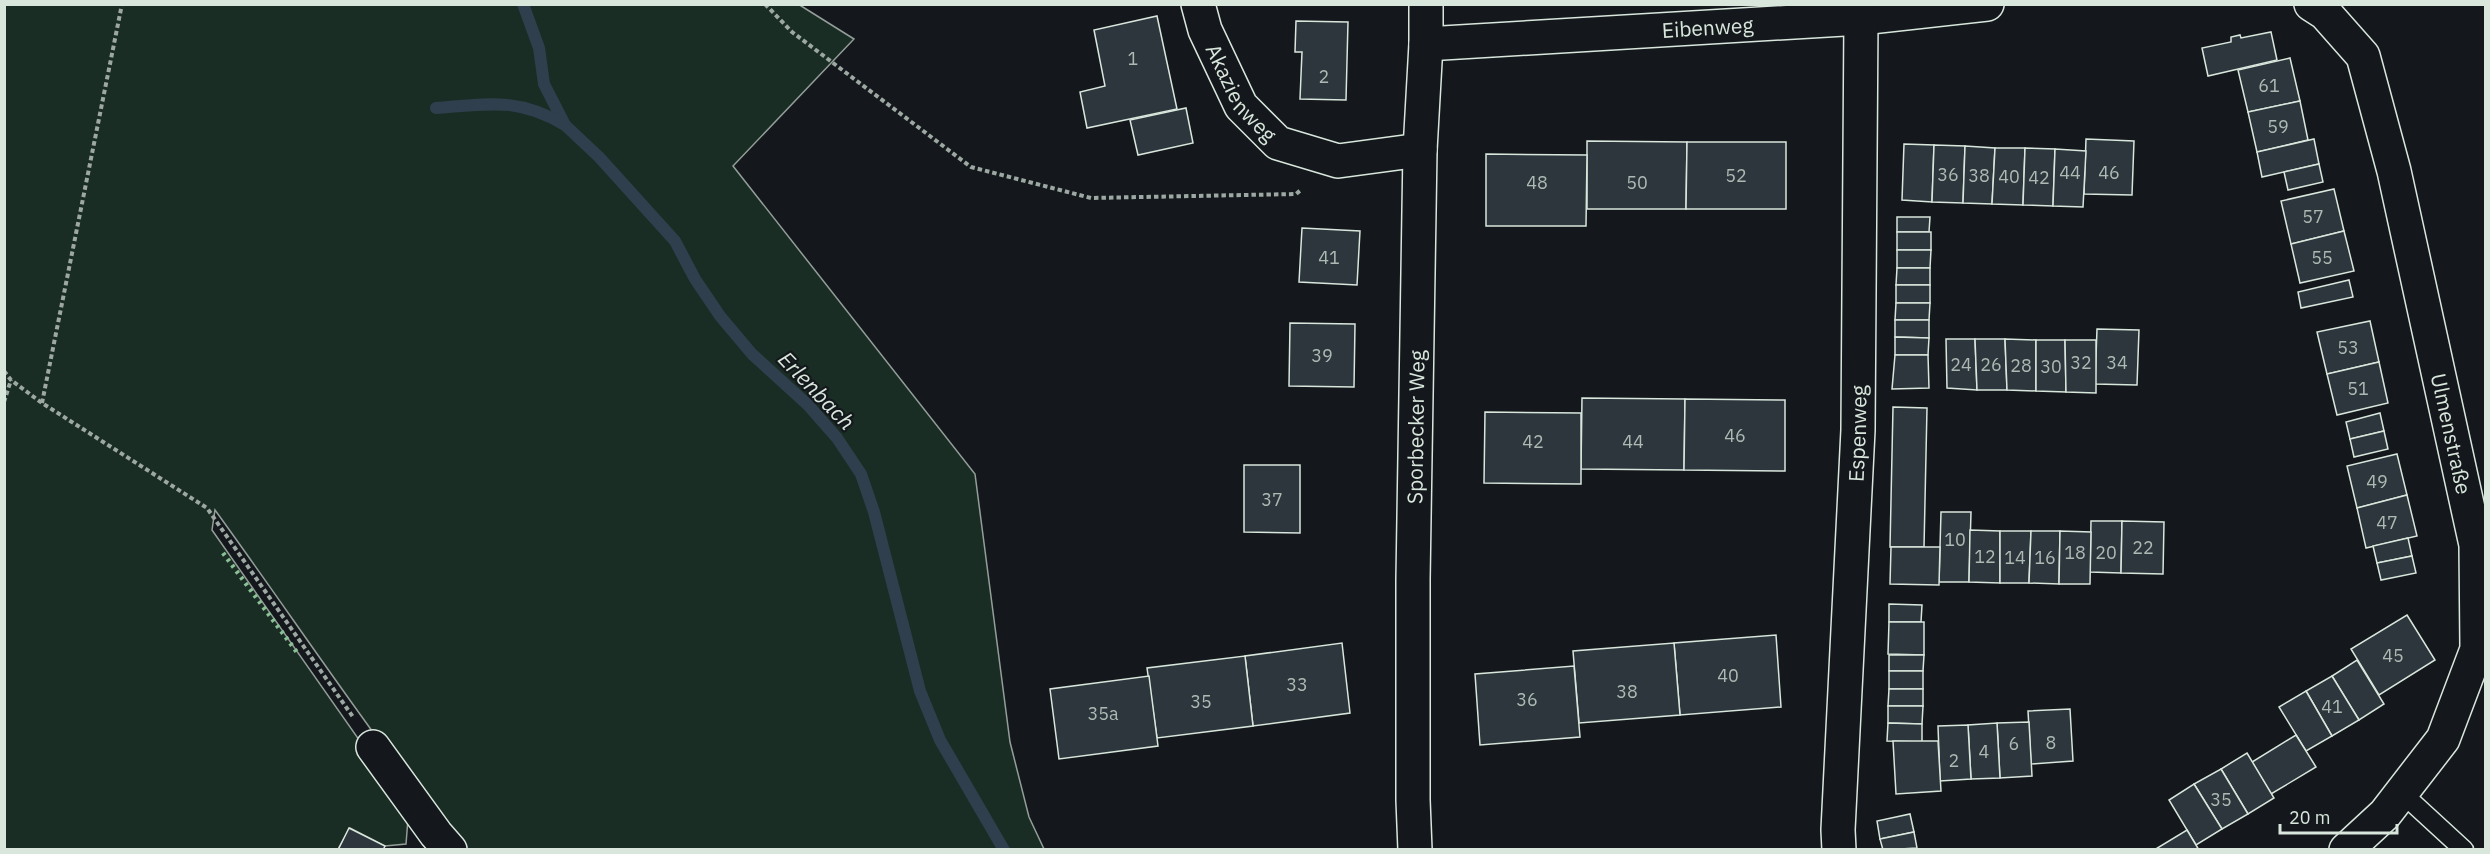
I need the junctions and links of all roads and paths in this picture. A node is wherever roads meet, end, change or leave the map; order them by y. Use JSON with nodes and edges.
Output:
{"nodes":[{"id":1,"x":122,"y":4,"type":"edge"},
{"id":2,"x":765,"y":4,"type":"edge"},
{"id":3,"x":1198,"y":4,"type":"edge"},
{"id":4,"x":1426,"y":4,"type":"edge"},
{"id":5,"x":1987,"y":4,"type":"edge"},
{"id":6,"x":2311,"y":4,"type":"edge"},
{"id":7,"x":1862,"y":18,"type":"junction"},
{"id":8,"x":1426,"y":44,"type":"junction"},
{"id":9,"x":1420,"y":150,"type":"junction"},
{"id":10,"x":1338,"y":161,"type":"junction"},
{"id":11,"x":4,"y":371,"type":"edge"},
{"id":12,"x":10,"y":380,"type":"junction"},
{"id":13,"x":4,"y":402,"type":"edge"},
{"id":14,"x":42,"y":403,"type":"junction"},
{"id":15,"x":373,"y":747,"type":"joint"},
{"id":16,"x":2402,"y":793,"type":"junction"},
{"id":17,"x":450,"y":849,"type":"edge"},
{"id":18,"x":1415,"y":849,"type":"edge"},
{"id":19,"x":1839,"y":849,"type":"edge"},
{"id":20,"x":2346,"y":849,"type":"edge"},
{"id":21,"x":2464,"y":849,"type":"edge"}],
"edges":[{"from":1,"to":14,"type":"path"},
{"from":2,"to":10,"type":"path"},
{"from":3,"to":10,"type":"street","name":"Akazienweg"},
{"from":4,"to":8,"type":"street","name":"Sporbecker Weg"},
{"from":5,"to":7,"type":"street","name":"Eibenweg"},
{"from":6,"to":16,"type":"street","name":"Ulmenstraße"},
{"from":7,"to":8,"type":"street","name":"Eibenweg"},
{"from":7,"to":19,"type":"street","name":"Espenweg"},
{"from":8,"to":9,"type":"street","name":"Sporbecker Weg"},
{"from":9,"to":10,"type":"street","name":"Akazienweg"},
{"from":9,"to":18,"type":"street","name":"Sporbecker Weg"},
{"from":11,"to":12,"type":"path"},
{"from":12,"to":13,"type":"path"},
{"from":12,"to":14,"type":"path"},
{"from":14,"to":15,"type":"path"},
{"from":15,"to":17,"type":"street"},
{"from":16,"to":20,"type":"street","name":"Ulmenstraße"},
{"from":16,"to":21,"type":"lane"}]}
